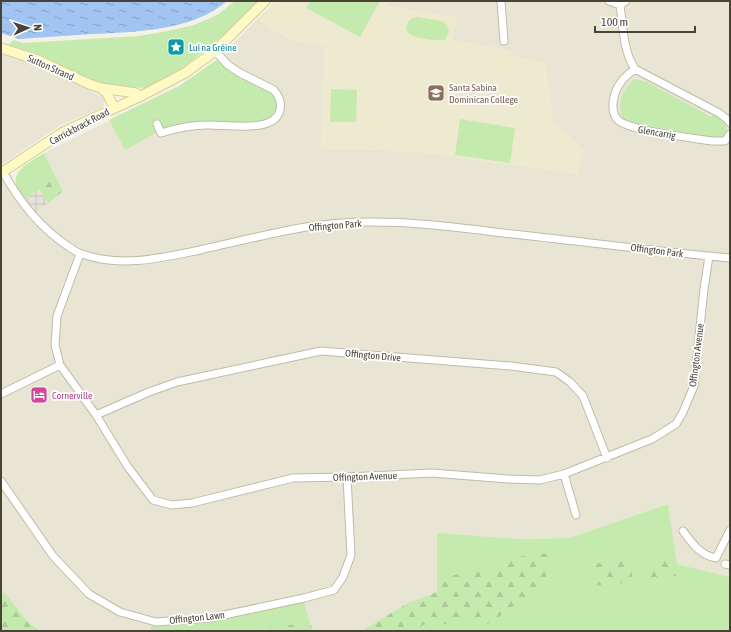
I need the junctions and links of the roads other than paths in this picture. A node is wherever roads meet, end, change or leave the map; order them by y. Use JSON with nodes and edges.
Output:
{"nodes":[{"id":1,"x":265,"y":1,"type":"edge"},
{"id":2,"x":501,"y":1,"type":"edge"},
{"id":3,"x":609,"y":1,"type":"edge"},
{"id":4,"x":623,"y":3,"type":"edge"},
{"id":5,"x":504,"y":41,"type":"dead end"},
{"id":6,"x":1,"y":48,"type":"edge"},
{"id":7,"x":215,"y":52,"type":"junction"},
{"id":8,"x":635,"y":69,"type":"junction"},
{"id":9,"x":101,"y":88,"type":"junction"},
{"id":10,"x":139,"y":97,"type":"junction"},
{"id":11,"x":114,"y":108,"type":"junction"},
{"id":12,"x":730,"y":123,"type":"edge"},
{"id":13,"x":157,"y":124,"type":"dead end"},
{"id":14,"x":730,"y":134,"type":"edge"},
{"id":15,"x":2,"y":172,"type":"edge"},
{"id":16,"x":80,"y":254,"type":"junction"},
{"id":17,"x":709,"y":256,"type":"junction"},
{"id":18,"x":730,"y":258,"type":"edge"},
{"id":19,"x":60,"y":365,"type":"junction"},
{"id":20,"x":1,"y":394,"type":"edge"},
{"id":21,"x":96,"y":415,"type":"junction"},
{"id":22,"x":607,"y":458,"type":"junction"},
{"id":23,"x":564,"y":474,"type":"junction"},
{"id":24,"x":347,"y":477,"type":"junction"},
{"id":25,"x":1,"y":481,"type":"edge"},
{"id":26,"x":576,"y":515,"type":"dead end"},
{"id":27,"x":730,"y":530,"type":"edge"},
{"id":28,"x":683,"y":531,"type":"dead end"}],
"edges":[{"from":1,"to":7,"type":"main road","name":"Carrickbrack Road"},
{"from":2,"to":5,"type":"street"},
{"from":3,"to":4,"type":"street"},
{"from":4,"to":8,"type":"street"},
{"from":6,"to":9,"type":"main road","name":"Sutton Strand"},
{"from":7,"to":10,"type":"main road","name":"Carrickbrack Road"},
{"from":7,"to":13,"type":"street"},
{"from":8,"to":12,"type":"street"},
{"from":8,"to":14,"type":"street","name":"Glencarrig"},
{"from":9,"to":10,"type":"main road","name":"Sutton Strand"},
{"from":9,"to":11,"type":"main road"},
{"from":10,"to":11,"type":"main road","name":"Carrickbrack Road"},
{"from":11,"to":15,"type":"main road","name":"Carrickbrack Road"},
{"from":15,"to":16,"type":"street","name":"Offington Park"},
{"from":16,"to":17,"type":"street","name":"Offington Park"},
{"from":16,"to":19,"type":"street","name":"Offington Avenue"},
{"from":17,"to":18,"type":"street","name":"Offington Park"},
{"from":17,"to":22,"type":"street","name":"Offington Avenue"},
{"from":19,"to":20,"type":"street"},
{"from":19,"to":21,"type":"street","name":"Offington Avenue"},
{"from":21,"to":22,"type":"street","name":"Offington Drive"},
{"from":21,"to":24,"type":"street","name":"Offington Avenue"},
{"from":22,"to":23,"type":"street","name":"Offington Avenue"},
{"from":23,"to":24,"type":"street","name":"Offington Avenue"},
{"from":23,"to":26,"type":"street"},
{"from":24,"to":25,"type":"street","name":"Offington Lawn"},
{"from":27,"to":28,"type":"street"}]}
